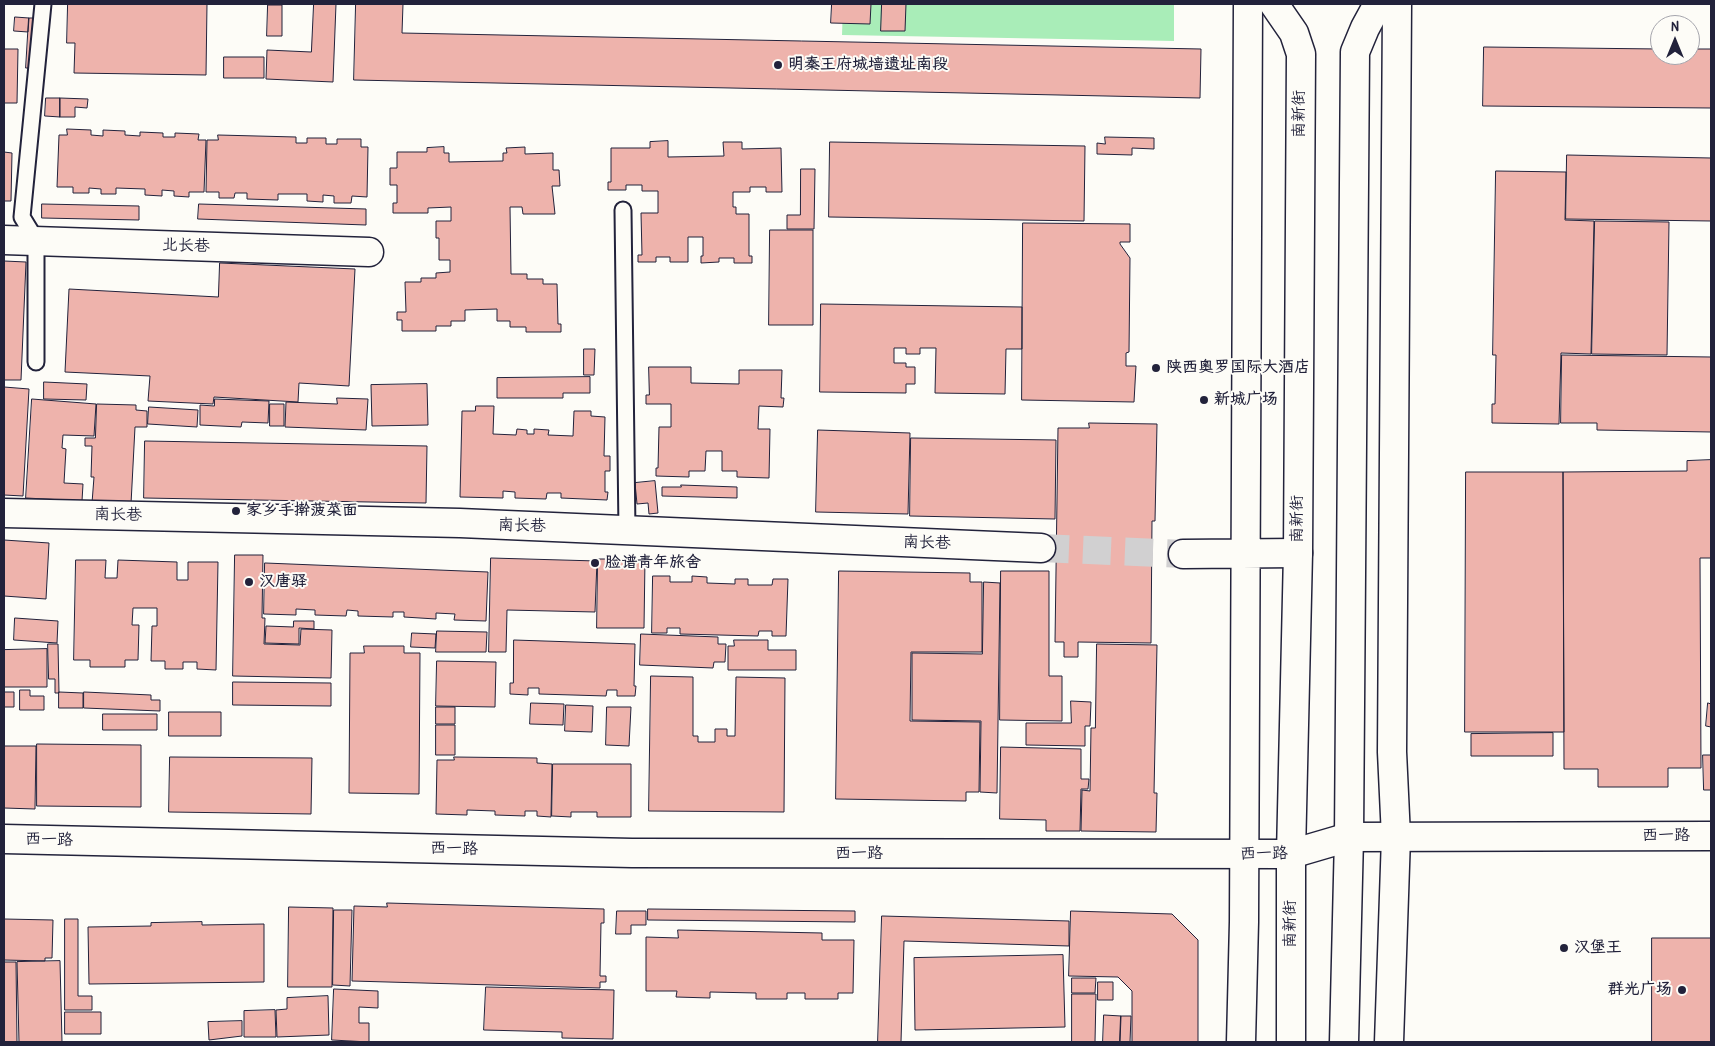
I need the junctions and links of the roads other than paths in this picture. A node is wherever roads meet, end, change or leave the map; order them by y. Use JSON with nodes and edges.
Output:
{"nodes":[{"id":1,"x":43,"y":4,"type":"edge"},
{"id":2,"x":1248,"y":4,"type":"edge"},
{"id":3,"x":1274,"y":4,"type":"edge"},
{"id":4,"x":1378,"y":4,"type":"edge"},
{"id":5,"x":1397,"y":4,"type":"edge"},
{"id":6,"x":624,"y":210,"type":"dead end"},
{"id":7,"x":4,"y":240,"type":"edge"},
{"id":8,"x":36,"y":240,"type":"junction"},
{"id":9,"x":369,"y":252,"type":"dead end"},
{"id":10,"x":36,"y":362,"type":"dead end"},
{"id":11,"x":4,"y":512,"type":"edge"},
{"id":12,"x":627,"y":530,"type":"junction"},
{"id":13,"x":1041,"y":548,"type":"tunnel mouth"},
{"id":14,"x":1245,"y":553,"type":"junction"},
{"id":15,"x":1298,"y":553,"type":"junction"},
{"id":16,"x":1183,"y":554,"type":"tunnel mouth"},
{"id":17,"x":1711,"y":836,"type":"edge"},
{"id":18,"x":1349,"y":837,"type":"junction"},
{"id":19,"x":1396,"y":837,"type":"junction"},
{"id":20,"x":4,"y":840,"type":"edge"},
{"id":21,"x":1244,"y":854,"type":"junction"},
{"id":22,"x":1290,"y":854,"type":"junction"},
{"id":23,"x":1241,"y":1042,"type":"edge"},
{"id":24,"x":1291,"y":1042,"type":"edge"},
{"id":25,"x":1344,"y":1042,"type":"edge"},
{"id":26,"x":1389,"y":1042,"type":"edge"}],
"edges":[{"from":1,"to":8,"type":"lane"},
{"from":2,"to":14,"type":"street"},
{"from":3,"to":15,"type":"street","name":"南新街"},
{"from":4,"to":18,"type":"street"},
{"from":5,"to":19,"type":"street"},
{"from":6,"to":12,"type":"lane"},
{"from":7,"to":8,"type":"street","name":"北长巷"},
{"from":8,"to":9,"type":"street","name":"北长巷"},
{"from":8,"to":10,"type":"lane"},
{"from":11,"to":12,"type":"street","name":"南长巷"},
{"from":12,"to":13,"type":"street","name":"南长巷"},
{"from":14,"to":15,"type":"street"},
{"from":14,"to":16,"type":"street"},
{"from":14,"to":21,"type":"street"},
{"from":15,"to":22,"type":"street","name":"南新街"},
{"from":17,"to":19,"type":"street","name":"西一路"},
{"from":18,"to":19,"type":"street","name":"西一路"},
{"from":18,"to":22,"type":"street","name":"西一路"},
{"from":18,"to":25,"type":"street"},
{"from":19,"to":26,"type":"street"},
{"from":20,"to":21,"type":"street","name":"西一路"},
{"from":21,"to":22,"type":"street","name":"西一路"},
{"from":21,"to":23,"type":"street"},
{"from":22,"to":24,"type":"street","name":"南新街"}]}
